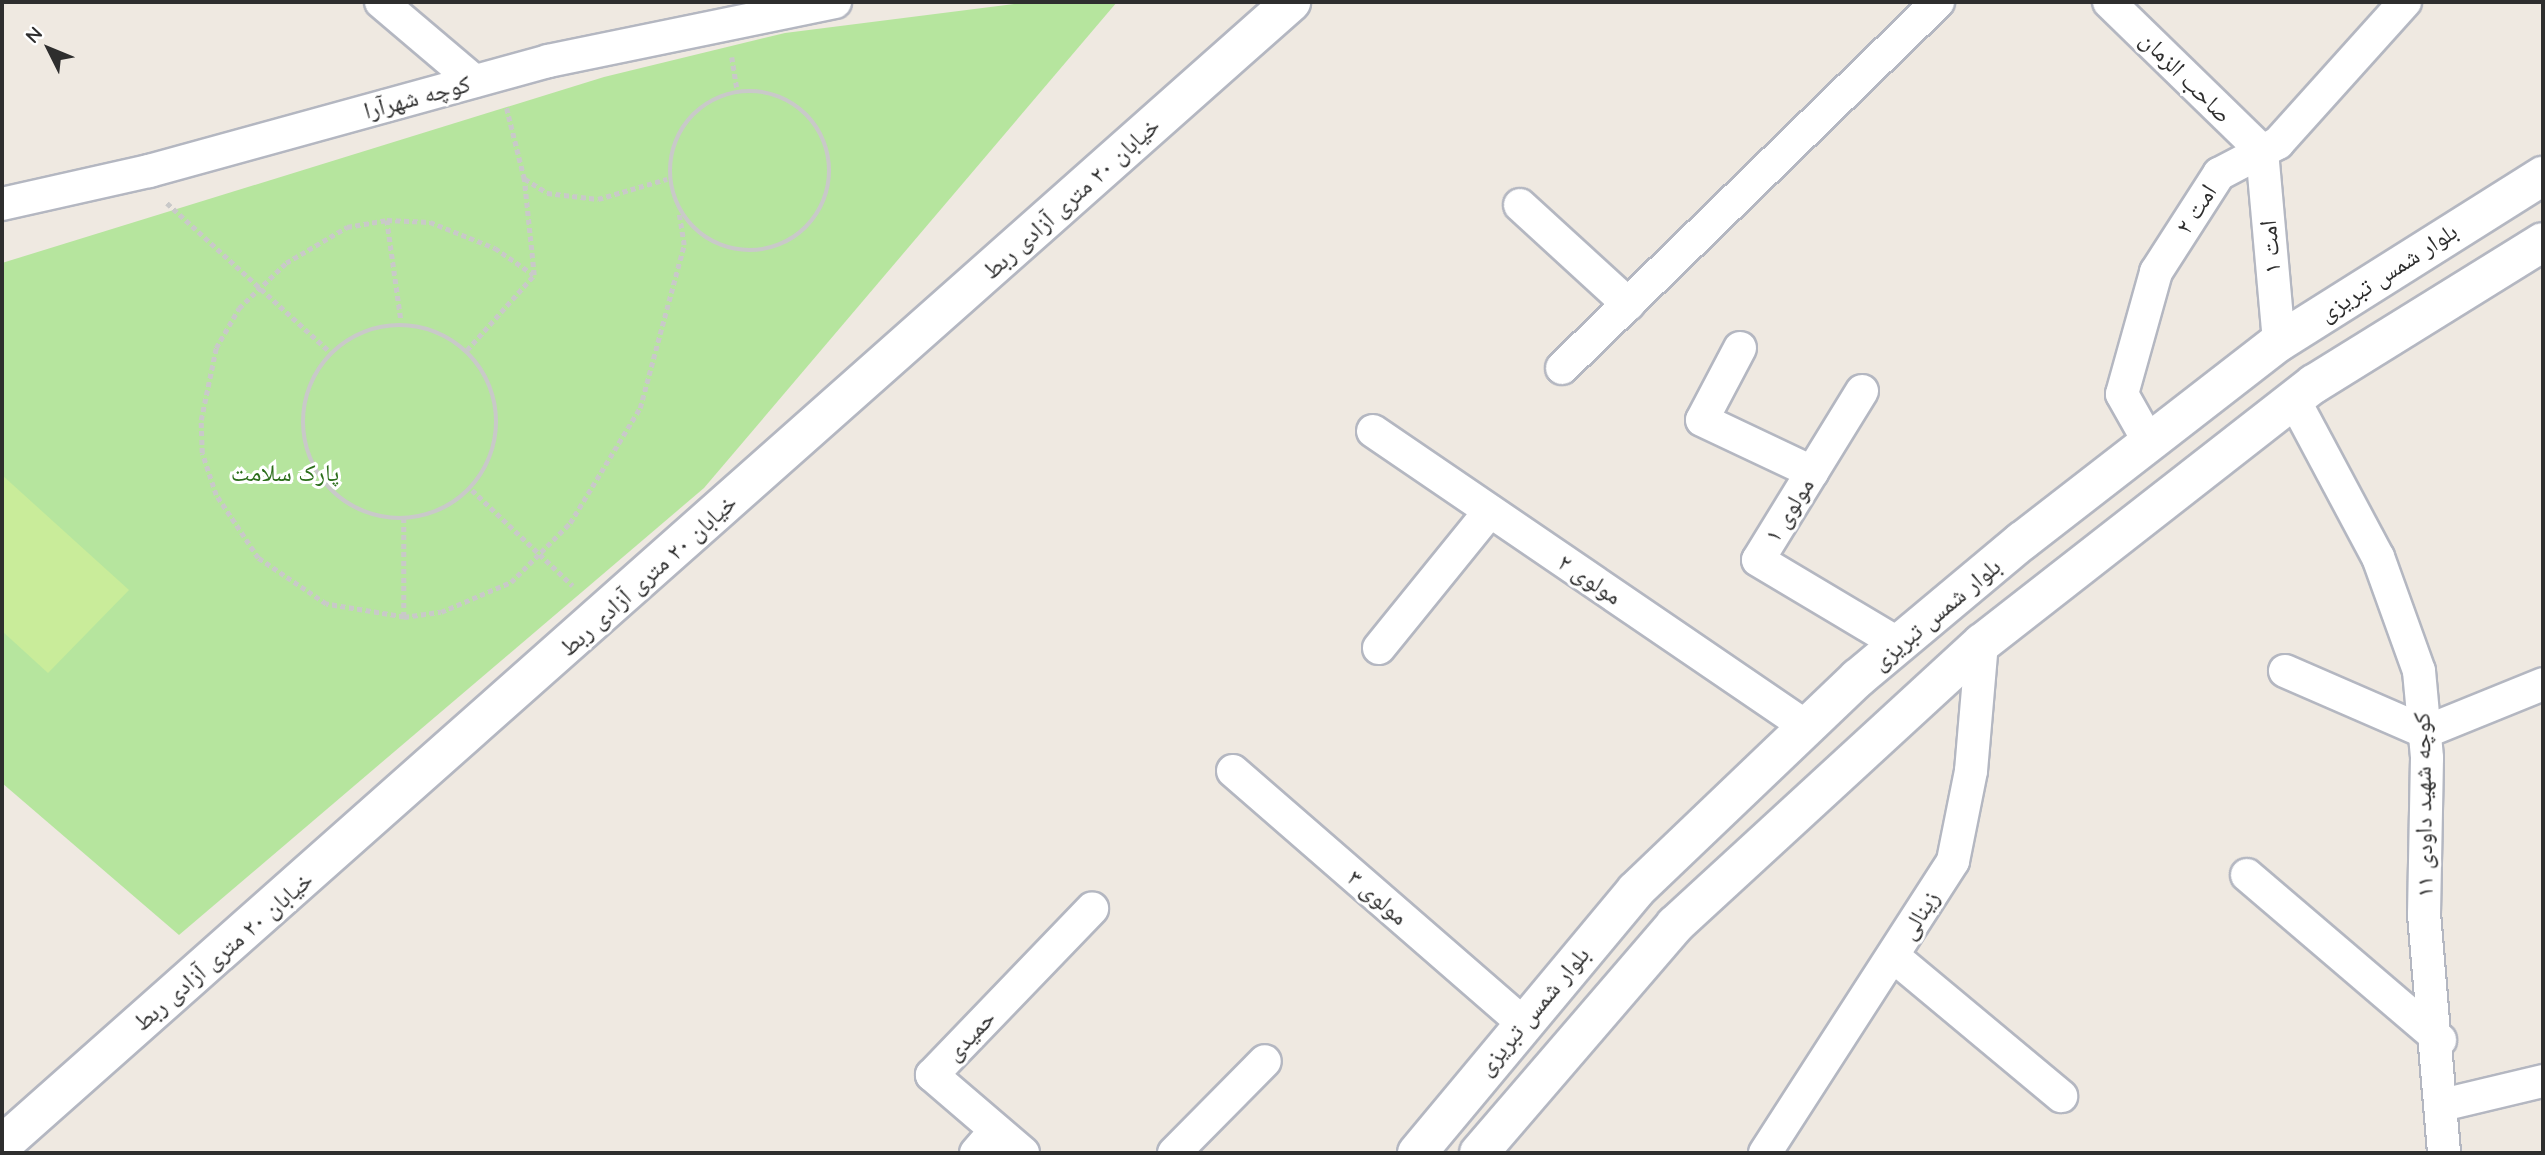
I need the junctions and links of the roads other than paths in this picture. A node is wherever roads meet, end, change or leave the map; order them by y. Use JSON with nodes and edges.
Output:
{"nodes":[{"id":1,"x":381,"y":2,"type":"edge"},
{"id":2,"x":835,"y":2,"type":"edge"},
{"id":3,"x":1291,"y":2,"type":"edge"},
{"id":4,"x":1938,"y":2,"type":"edge"},
{"id":5,"x":2109,"y":2,"type":"edge"},
{"id":6,"x":2405,"y":2,"type":"edge"},
{"id":7,"x":486,"y":78,"type":"junction"},
{"id":8,"x":2262,"y":151,"type":"junction"},
{"id":9,"x":2543,"y":176,"type":"edge"},
{"id":10,"x":2,"y":204,"type":"edge"},
{"id":11,"x":1520,"y":205,"type":"dead end"},
{"id":12,"x":2543,"y":242,"type":"edge"},
{"id":13,"x":1628,"y":304,"type":"junction"},
{"id":14,"x":2279,"y":342,"type":"junction"},
{"id":15,"x":1740,"y":348,"type":"dead end"},
{"id":16,"x":1562,"y":368,"type":"dead end"},
{"id":17,"x":1862,"y":390,"type":"dead end"},
{"id":18,"x":2294,"y":400,"type":"junction"},
{"id":19,"x":1373,"y":430,"type":"dead end"},
{"id":20,"x":2149,"y":442,"type":"junction"},
{"id":21,"x":1812,"y":472,"type":"junction"},
{"id":22,"x":1490,"y":511,"type":"junction"},
{"id":23,"x":1982,"y":643,"type":"junction"},
{"id":24,"x":1899,"y":644,"type":"junction"},
{"id":25,"x":1379,"y":648,"type":"dead end"},
{"id":26,"x":2285,"y":671,"type":"dead end"},
{"id":27,"x":2543,"y":684,"type":"edge"},
{"id":28,"x":1807,"y":727,"type":"junction"},
{"id":29,"x":2425,"y":732,"type":"junction"},
{"id":30,"x":1233,"y":771,"type":"dead end"},
{"id":31,"x":2247,"y":875,"type":"dead end"},
{"id":32,"x":1092,"y":909,"type":"dead end"},
{"id":33,"x":1893,"y":956,"type":"junction"},
{"id":34,"x":1523,"y":1023,"type":"junction"},
{"id":35,"x":2440,"y":1040,"type":"junction"},
{"id":36,"x":1265,"y":1061,"type":"dead end"},
{"id":37,"x":2543,"y":1080,"type":"edge"},
{"id":38,"x":2061,"y":1096,"type":"dead end"},
{"id":39,"x":2442,"y":1105,"type":"junction"},
{"id":40,"x":986,"y":1142,"type":"edge"},
{"id":41,"x":2,"y":1145,"type":"edge"},
{"id":42,"x":1023,"y":1153,"type":"edge"},
{"id":43,"x":1174,"y":1153,"type":"edge"},
{"id":44,"x":1417,"y":1153,"type":"edge"},
{"id":45,"x":1479,"y":1153,"type":"edge"},
{"id":46,"x":1765,"y":1153,"type":"edge"},
{"id":47,"x":2444,"y":1153,"type":"edge"}],
"edges":[{"from":1,"to":7,"type":"street"},
{"from":2,"to":7,"type":"street","name":"کوچه شهرآرا"},
{"from":3,"to":41,"type":"main road","name":"خیابان ۲۰ متری آزادی ربط"},
{"from":4,"to":13,"type":"street"},
{"from":5,"to":8,"type":"street","name":"صاحب الزمان"},
{"from":6,"to":8,"type":"street","name":"امت ۲"},
{"from":7,"to":10,"type":"street","name":"کوچه شهرآرا"},
{"from":8,"to":14,"type":"street","name":"امت ۱"},
{"from":8,"to":20,"type":"street","name":"امت ۲"},
{"from":9,"to":14,"type":"main road","name":"بلوار شمس تبریزی"},
{"from":11,"to":13,"type":"street"},
{"from":12,"to":18,"type":"main road","name":"بلوار شمس تبریزی"},
{"from":13,"to":16,"type":"street"},
{"from":14,"to":20,"type":"main road","name":"بلوار شمس تبریزی"},
{"from":15,"to":21,"type":"street"},
{"from":17,"to":21,"type":"street","name":"مولوی ۱"},
{"from":18,"to":23,"type":"main road","name":"بلوار شمس تبریزی"},
{"from":18,"to":29,"type":"street","name":"کوچه شهید داودی ۱۱"},
{"from":19,"to":22,"type":"street","name":"مولوی ۲"},
{"from":20,"to":24,"type":"main road","name":"بلوار شمس تبریزی"},
{"from":21,"to":24,"type":"street","name":"مولوی ۱"},
{"from":22,"to":25,"type":"street"},
{"from":22,"to":28,"type":"street","name":"مولوی ۲"},
{"from":23,"to":33,"type":"street","name":"زینالی"},
{"from":23,"to":45,"type":"main road","name":"بلوار شمس تبریزی"},
{"from":24,"to":28,"type":"main road","name":"بلوار شمس تبریزی"},
{"from":26,"to":29,"type":"street"},
{"from":27,"to":29,"type":"street"},
{"from":28,"to":34,"type":"main road","name":"بلوار شمس تبریزی"},
{"from":29,"to":35,"type":"street","name":"کوچه شهید داودی ۱۱"},
{"from":30,"to":34,"type":"street","name":"مولوی ۳"},
{"from":31,"to":35,"type":"street"},
{"from":32,"to":40,"type":"street","name":"حمیدی"},
{"from":33,"to":38,"type":"street"},
{"from":33,"to":46,"type":"street","name":"زینالی"},
{"from":34,"to":44,"type":"main road","name":"بلوار شمس تبریزی"},
{"from":35,"to":39,"type":"street","name":"کوچه شهید داودی ۱۱"},
{"from":36,"to":43,"type":"street"},
{"from":37,"to":39,"type":"street"},
{"from":39,"to":47,"type":"street","name":"کوچه شهید داودی ۱۱"},
{"from":40,"to":42,"type":"street","name":"حمیدی"}]}
